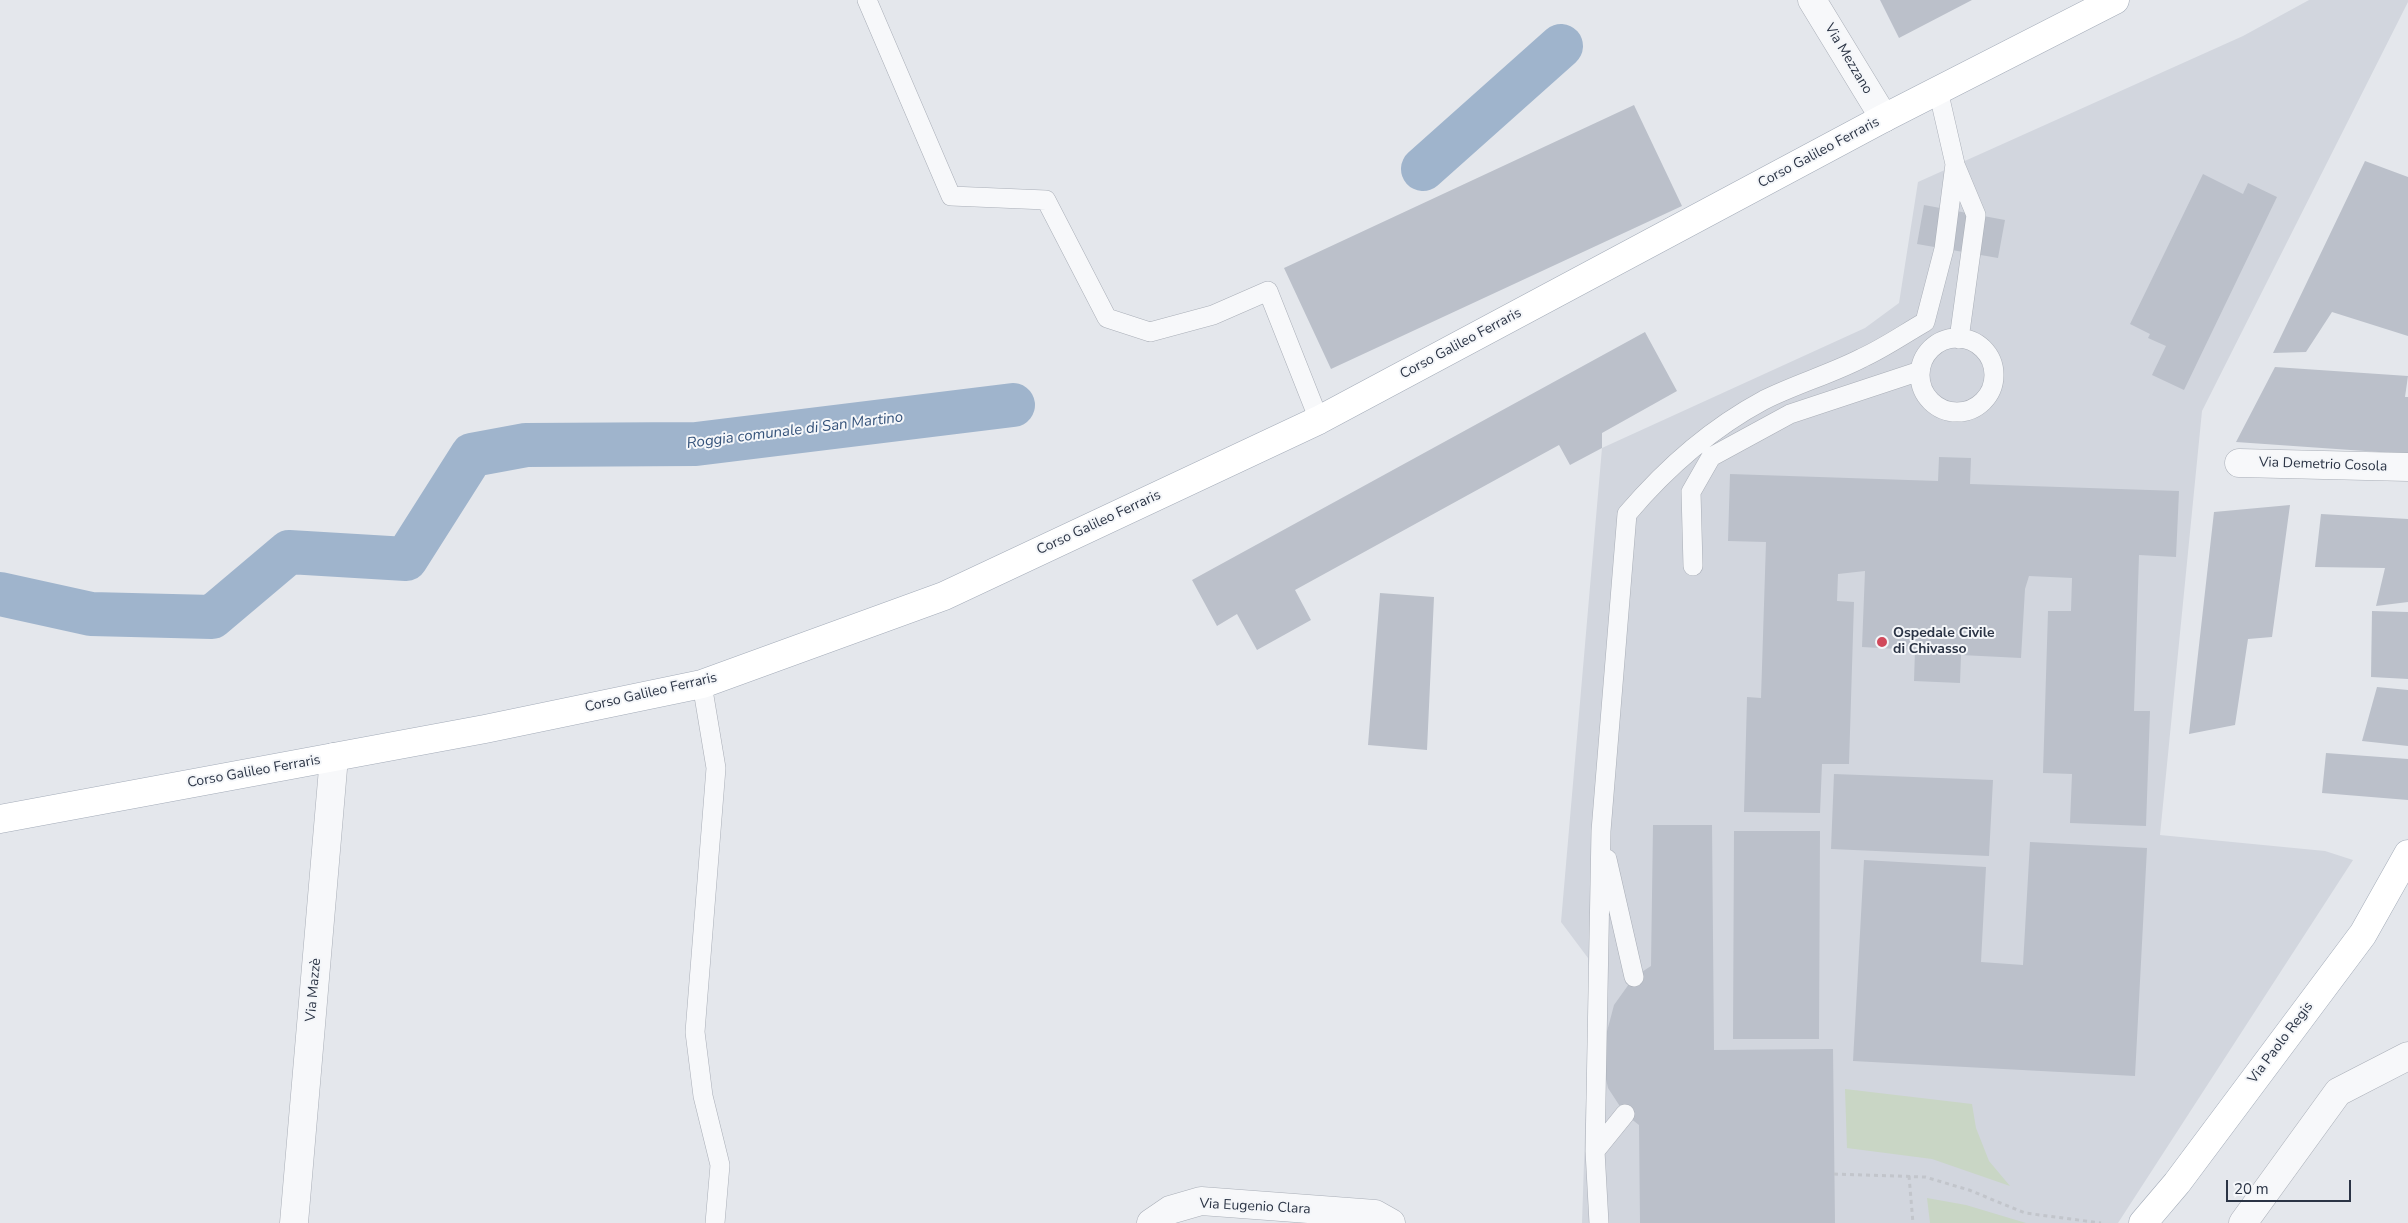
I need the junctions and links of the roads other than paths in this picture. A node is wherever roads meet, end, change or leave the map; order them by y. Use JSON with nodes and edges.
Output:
{"nodes":[{"id":1,"x":867,"y":0,"type":"edge"},
{"id":2,"x":1812,"y":0,"type":"edge"},
{"id":3,"x":2115,"y":0,"type":"edge"},
{"id":4,"x":1938,"y":90,"type":"junction"},
{"id":5,"x":1884,"y":118,"type":"junction"},
{"id":6,"x":1955,"y":164,"type":"junction"},
{"id":7,"x":1959,"y":339,"type":"junction"},
{"id":8,"x":1920,"y":371,"type":"junction"},
{"id":9,"x":1319,"y":420,"type":"junction"},
{"id":10,"x":2239,"y":462,"type":"dead end"},
{"id":11,"x":2408,"y":467,"type":"edge"},
{"id":12,"x":1694,"y":566,"type":"dead end"},
{"id":13,"x":702,"y":684,"type":"junction"},
{"id":14,"x":334,"y":757,"type":"junction"},
{"id":15,"x":0,"y":819,"type":"edge"},
{"id":16,"x":1601,"y":831,"type":"junction"},
{"id":17,"x":2408,"y":854,"type":"edge"},
{"id":18,"x":1634,"y":977,"type":"dead end"},
{"id":19,"x":2408,"y":1056,"type":"edge"},
{"id":20,"x":1625,"y":1114,"type":"dead end"},
{"id":21,"x":1595,"y":1151,"type":"junction"},
{"id":22,"x":294,"y":1223,"type":"edge"},
{"id":23,"x":715,"y":1223,"type":"edge"},
{"id":24,"x":1151,"y":1223,"type":"edge"},
{"id":25,"x":1391,"y":1223,"type":"edge"},
{"id":26,"x":1599,"y":1223,"type":"edge"},
{"id":27,"x":2143,"y":1223,"type":"edge"},
{"id":28,"x":2243,"y":1223,"type":"edge"}],
"edges":[{"from":1,"to":9,"type":"lane"},
{"from":2,"to":5,"type":"street","name":"Via Mezzano"},
{"from":3,"to":4,"type":"main road","name":"Corso Galileo Ferraris"},
{"from":4,"to":5,"type":"main road","name":"Corso Galileo Ferraris"},
{"from":4,"to":6,"type":"lane"},
{"from":5,"to":9,"type":"main road","name":"Corso Galileo Ferraris"},
{"from":6,"to":7,"type":"lane"},
{"from":6,"to":16,"type":"lane"},
{"from":7,"to":8,"type":"lane"},
{"from":7,"to":8,"type":"lane"},
{"from":8,"to":12,"type":"lane"},
{"from":9,"to":13,"type":"main road","name":"Corso Galileo Ferraris"},
{"from":10,"to":11,"type":"street","name":"Via Demetrio Cosola"},
{"from":13,"to":14,"type":"main road","name":"Corso Galileo Ferraris"},
{"from":13,"to":23,"type":"lane"},
{"from":14,"to":15,"type":"main road","name":"Corso Galileo Ferraris"},
{"from":14,"to":22,"type":"street","name":"Via Mazzè"},
{"from":16,"to":18,"type":"lane"},
{"from":16,"to":21,"type":"lane"},
{"from":17,"to":27,"type":"main road","name":"Via Paolo Regis"},
{"from":19,"to":28,"type":"street"},
{"from":20,"to":21,"type":"lane"},
{"from":21,"to":26,"type":"lane"},
{"from":24,"to":25,"type":"street","name":"Via Eugenio Clara"}]}
